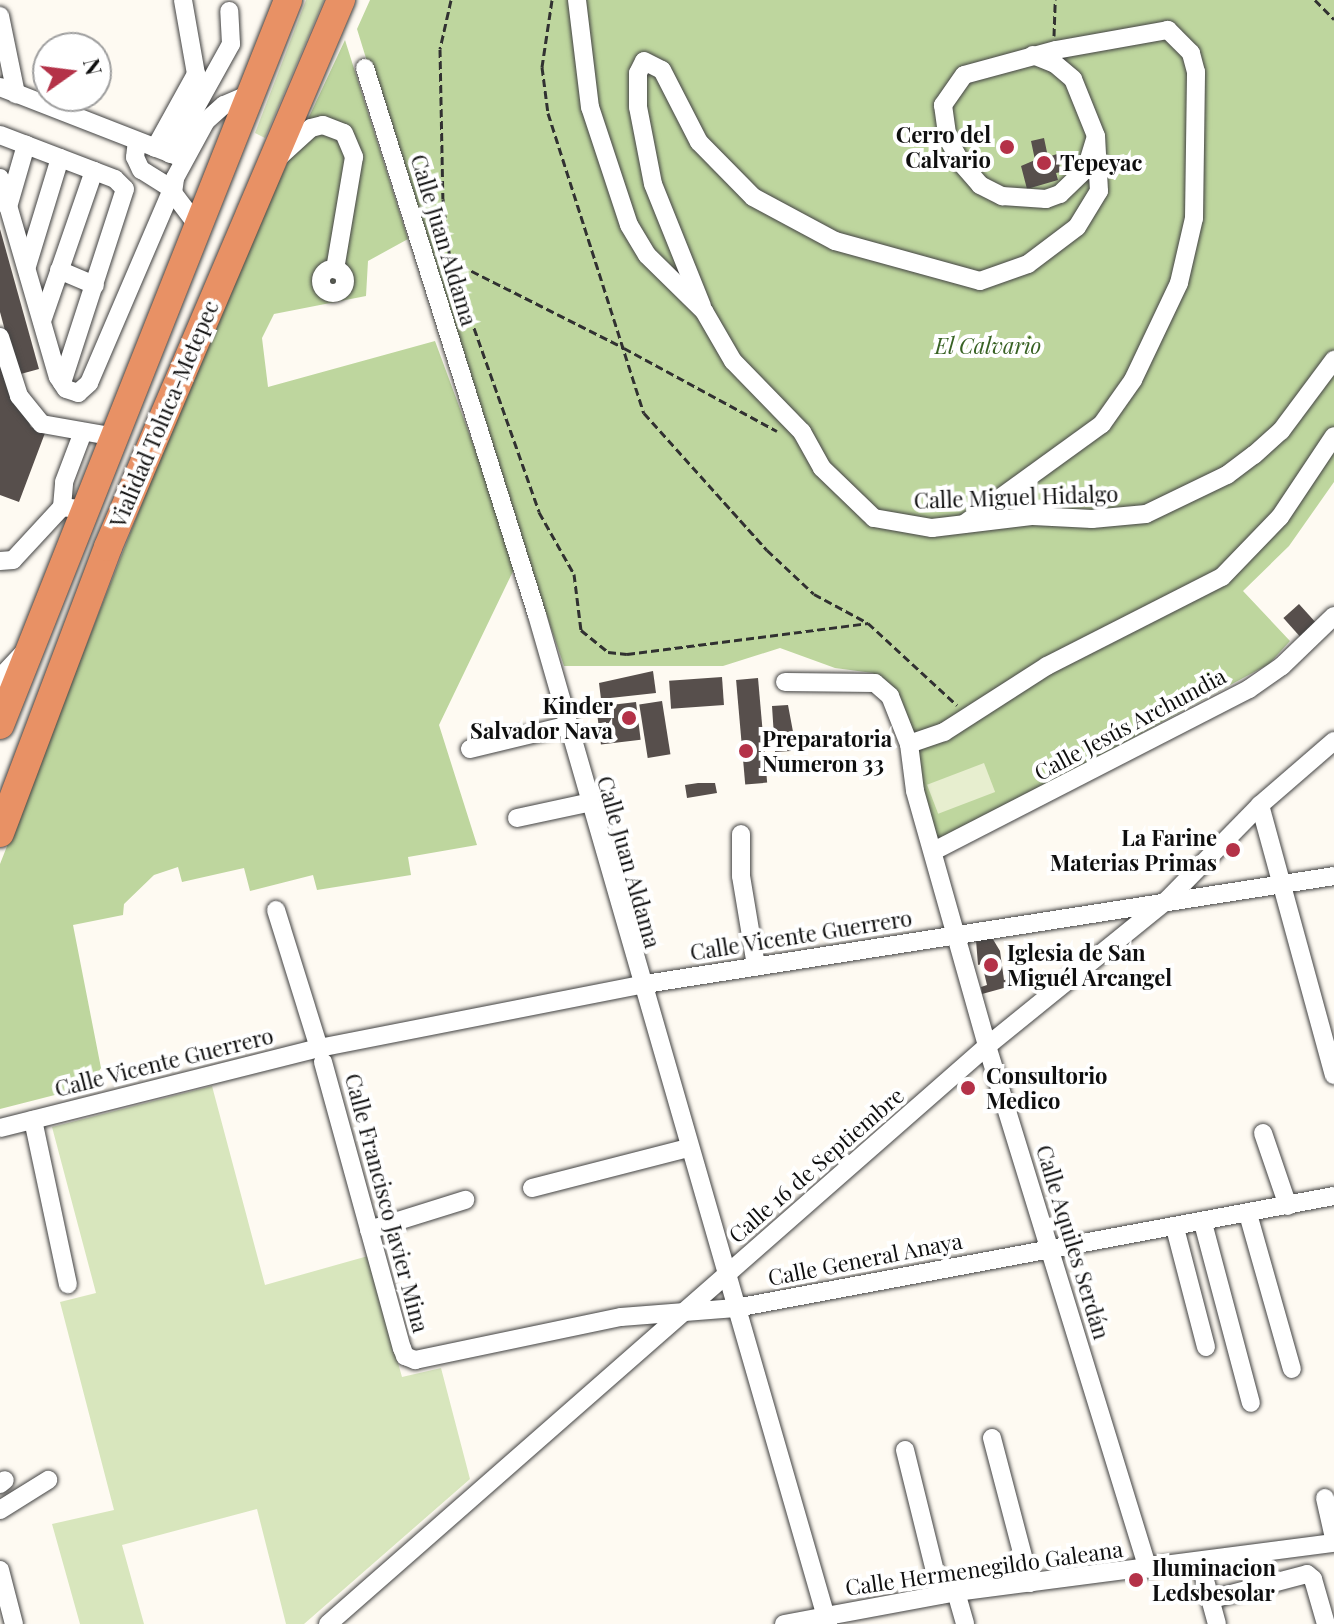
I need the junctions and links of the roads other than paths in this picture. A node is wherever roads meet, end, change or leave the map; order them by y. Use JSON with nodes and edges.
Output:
{"nodes":[{"id":1,"x":183,"y":0,"type":"edge"},
{"id":2,"x":288,"y":0,"type":"edge"},
{"id":3,"x":341,"y":0,"type":"edge"},
{"id":4,"x":577,"y":0,"type":"edge"},
{"id":5,"x":230,"y":4,"type":"edge"},
{"id":6,"x":0,"y":16,"type":"edge"},
{"id":7,"x":1033,"y":55,"type":"junction"},
{"id":8,"x":365,"y":68,"type":"dead end"},
{"id":9,"x":8,"y":91,"type":"edge"},
{"id":10,"x":250,"y":94,"type":"junction"},
{"id":11,"x":0,"y":135,"type":"edge"},
{"id":12,"x":1096,"y":136,"type":"junction"},
{"id":13,"x":26,"y":145,"type":"junction"},
{"id":14,"x":161,"y":150,"type":"junction"},
{"id":15,"x":60,"y":158,"type":"junction"},
{"id":16,"x":273,"y":159,"type":"junction"},
{"id":17,"x":94,"y":171,"type":"junction"},
{"id":18,"x":0,"y":178,"type":"edge"},
{"id":19,"x":172,"y":189,"type":"junction"},
{"id":20,"x":8,"y":207,"type":"junction"},
{"id":21,"x":198,"y":226,"type":"junction"},
{"id":22,"x":26,"y":268,"type":"junction"},
{"id":23,"x":335,"y":269,"type":"dead end"},
{"id":24,"x":59,"y":270,"type":"junction"},
{"id":25,"x":95,"y":285,"type":"junction"},
{"id":26,"x":704,"y":311,"type":"junction"},
{"id":27,"x":83,"y":320,"type":"junction"},
{"id":28,"x":42,"y":321,"type":"junction"},
{"id":29,"x":114,"y":325,"type":"junction"},
{"id":30,"x":0,"y":337,"type":"edge"},
{"id":31,"x":1334,"y":360,"type":"edge"},
{"id":32,"x":62,"y":383,"type":"junction"},
{"id":33,"x":83,"y":432,"type":"junction"},
{"id":34,"x":1334,"y":436,"type":"edge"},
{"id":35,"x":115,"y":437,"type":"junction"},
{"id":36,"x":74,"y":509,"type":"junction"},
{"id":37,"x":958,"y":527,"type":"junction"},
{"id":38,"x":0,"y":561,"type":"edge"},
{"id":39,"x":1334,"y":616,"type":"edge"},
{"id":40,"x":32,"y":645,"type":"junction"},
{"id":41,"x":0,"y":678,"type":"edge"},
{"id":42,"x":785,"y":682,"type":"dead end"},
{"id":43,"x":0,"y":725,"type":"edge"},
{"id":44,"x":565,"y":726,"type":"junction"},
{"id":45,"x":1334,"y":741,"type":"edge"},
{"id":46,"x":909,"y":744,"type":"junction"},
{"id":47,"x":470,"y":749,"type":"dead end"},
{"id":48,"x":587,"y":803,"type":"junction"},
{"id":49,"x":1260,"y":805,"type":"junction"},
{"id":50,"x":517,"y":818,"type":"dead end"},
{"id":51,"x":0,"y":833,"type":"edge"},
{"id":52,"x":741,"y":834,"type":"dead end"},
{"id":53,"x":934,"y":851,"type":"junction"},
{"id":54,"x":1334,"y":876,"type":"edge"},
{"id":55,"x":1283,"y":885,"type":"junction"},
{"id":56,"x":1167,"y":900,"type":"junction"},
{"id":57,"x":276,"y":910,"type":"dead end"},
{"id":58,"x":958,"y":934,"type":"junction"},
{"id":59,"x":756,"y":966,"type":"junction"},
{"id":60,"x":639,"y":985,"type":"junction"},
{"id":61,"x":987,"y":1046,"type":"junction"},
{"id":62,"x":321,"y":1055,"type":"junction"},
{"id":63,"x":1334,"y":1075,"type":"edge"},
{"id":64,"x":33,"y":1120,"type":"junction"},
{"id":65,"x":0,"y":1128,"type":"edge"},
{"id":66,"x":1263,"y":1133,"type":"dead end"},
{"id":67,"x":688,"y":1148,"type":"junction"},
{"id":68,"x":532,"y":1188,"type":"dead end"},
{"id":69,"x":1334,"y":1196,"type":"edge"},
{"id":70,"x":465,"y":1200,"type":"dead end"},
{"id":71,"x":1288,"y":1206,"type":"junction"},
{"id":72,"x":1248,"y":1214,"type":"junction"},
{"id":73,"x":1203,"y":1223,"type":"junction"},
{"id":74,"x":1175,"y":1228,"type":"junction"},
{"id":75,"x":369,"y":1230,"type":"junction"},
{"id":76,"x":1051,"y":1248,"type":"junction"},
{"id":77,"x":726,"y":1276,"type":"junction"},
{"id":78,"x":68,"y":1284,"type":"dead end"},
{"id":79,"x":736,"y":1308,"type":"junction"},
{"id":80,"x":687,"y":1313,"type":"junction"},
{"id":81,"x":1206,"y":1347,"type":"dead end"},
{"id":82,"x":405,"y":1356,"type":"joint"},
{"id":83,"x":1292,"y":1369,"type":"dead end"},
{"id":84,"x":1251,"y":1403,"type":"dead end"},
{"id":85,"x":992,"y":1438,"type":"dead end"},
{"id":86,"x":905,"y":1450,"type":"dead end"},
{"id":87,"x":48,"y":1480,"type":"dead end"},
{"id":88,"x":1325,"y":1498,"type":"dead end"},
{"id":89,"x":0,"y":1510,"type":"edge"},
{"id":90,"x":1334,"y":1540,"type":"edge"},
{"id":91,"x":1200,"y":1562,"type":"junction"},
{"id":92,"x":1148,"y":1569,"type":"junction"},
{"id":93,"x":0,"y":1570,"type":"edge"},
{"id":94,"x":1030,"y":1583,"type":"junction"},
{"id":95,"x":948,"y":1594,"type":"junction"},
{"id":96,"x":1212,"y":1599,"type":"junction"},
{"id":97,"x":827,"y":1620,"type":"edge"},
{"id":98,"x":14,"y":1624,"type":"edge"},
{"id":99,"x":328,"y":1624,"type":"edge"},
{"id":100,"x":784,"y":1624,"type":"edge"},
{"id":101,"x":965,"y":1624,"type":"edge"},
{"id":102,"x":1217,"y":1624,"type":"edge"},
{"id":103,"x":1326,"y":1624,"type":"edge"}],
"edges":[{"from":1,"to":14,"type":"street"},
{"from":2,"to":10,"type":"highway","name":"Vialidad Toluca-Metepec"},
{"from":3,"to":16,"type":"highway","name":"Vialidad Toluca-Metepec"},
{"from":4,"to":26,"type":"street","name":"Calle Miguel Hidalgo"},
{"from":5,"to":14,"type":"street"},
{"from":6,"to":9,"type":"street"},
{"from":7,"to":12,"type":"street"},
{"from":7,"to":12,"type":"street"},
{"from":7,"to":37,"type":"street"},
{"from":8,"to":44,"type":"street","name":"Calle Juan Aldama"},
{"from":9,"to":14,"type":"street"},
{"from":10,"to":14,"type":"street"},
{"from":10,"to":21,"type":"highway","name":"Vialidad Toluca-Metepec"},
{"from":11,"to":13,"type":"street"},
{"from":12,"to":26,"type":"street"},
{"from":13,"to":15,"type":"street"},
{"from":13,"to":20,"type":"street"},
{"from":14,"to":19,"type":"street"},
{"from":14,"to":19,"type":"street"},
{"from":15,"to":17,"type":"street"},
{"from":15,"to":22,"type":"street"},
{"from":16,"to":23,"type":"street"},
{"from":16,"to":51,"type":"highway","name":"Vialidad Toluca-Metepec"},
{"from":17,"to":24,"type":"street"},
{"from":17,"to":25,"type":"street"},
{"from":18,"to":20,"type":"street"},
{"from":19,"to":21,"type":"street"},
{"from":19,"to":29,"type":"street"},
{"from":20,"to":22,"type":"street"},
{"from":21,"to":35,"type":"highway","name":"Vialidad Toluca-Metepec"},
{"from":22,"to":28,"type":"street"},
{"from":24,"to":25,"type":"street"},
{"from":24,"to":28,"type":"street"},
{"from":25,"to":27,"type":"street"},
{"from":26,"to":37,"type":"street","name":"Calle Miguel Hidalgo"},
{"from":27,"to":29,"type":"street"},
{"from":27,"to":32,"type":"street"},
{"from":28,"to":32,"type":"street"},
{"from":29,"to":32,"type":"street"},
{"from":30,"to":33,"type":"street"},
{"from":31,"to":37,"type":"street","name":"Calle Miguel Hidalgo"},
{"from":33,"to":35,"type":"street"},
{"from":33,"to":36,"type":"street"},
{"from":34,"to":46,"type":"street"},
{"from":35,"to":36,"type":"highway","name":"Vialidad Toluca-Metepec"},
{"from":36,"to":38,"type":"street"},
{"from":36,"to":40,"type":"highway","name":"Vialidad Toluca-Metepec"},
{"from":39,"to":53,"type":"street","name":"Calle Jesús Archundia"},
{"from":40,"to":41,"type":"street"},
{"from":40,"to":43,"type":"highway","name":"Vialidad Toluca-Metepec"},
{"from":42,"to":46,"type":"street","name":"Calle Aquiles Serdán"},
{"from":44,"to":47,"type":"street"},
{"from":44,"to":48,"type":"street","name":"Calle Juan Aldama"},
{"from":45,"to":49,"type":"street","name":"Calle 16 de Septiembre"},
{"from":46,"to":53,"type":"street","name":"Calle Aquiles Serdán"},
{"from":48,"to":50,"type":"street"},
{"from":48,"to":60,"type":"street","name":"Calle Juan Aldama"},
{"from":49,"to":55,"type":"street"},
{"from":49,"to":56,"type":"street","name":"Calle 16 de Septiembre"},
{"from":52,"to":59,"type":"street"},
{"from":53,"to":58,"type":"street","name":"Calle Aquiles Serdán"},
{"from":54,"to":55,"type":"street","name":"Calle Vicente Guerrero"},
{"from":55,"to":56,"type":"street","name":"Calle Vicente Guerrero"},
{"from":55,"to":63,"type":"street"},
{"from":56,"to":58,"type":"street","name":"Calle Vicente Guerrero"},
{"from":56,"to":61,"type":"street","name":"Calle 16 de Septiembre"},
{"from":57,"to":62,"type":"street","name":"Calle Francisco Javier Mina"},
{"from":58,"to":59,"type":"street","name":"Calle Vicente Guerrero"},
{"from":58,"to":61,"type":"street","name":"Calle Aquiles Serdán"},
{"from":59,"to":60,"type":"street","name":"Calle Vicente Guerrero"},
{"from":60,"to":62,"type":"street","name":"Calle Vicente Guerrero"},
{"from":60,"to":67,"type":"street","name":"Calle Juan Aldama"},
{"from":61,"to":76,"type":"street","name":"Calle Aquiles Serdán"},
{"from":61,"to":77,"type":"street","name":"Calle 16 de Septiembre"},
{"from":62,"to":64,"type":"street","name":"Calle Vicente Guerrero"},
{"from":62,"to":75,"type":"street","name":"Calle Francisco Javier Mina"},
{"from":64,"to":65,"type":"street","name":"Calle Vicente Guerrero"},
{"from":64,"to":78,"type":"street"},
{"from":66,"to":71,"type":"street"},
{"from":67,"to":68,"type":"street"},
{"from":67,"to":77,"type":"street","name":"Calle Juan Aldama"},
{"from":69,"to":71,"type":"street","name":"Calle General Anaya"},
{"from":70,"to":75,"type":"street"},
{"from":71,"to":72,"type":"street","name":"Calle General Anaya"},
{"from":72,"to":73,"type":"street","name":"Calle General Anaya"},
{"from":72,"to":83,"type":"street"},
{"from":73,"to":74,"type":"street","name":"Calle General Anaya"},
{"from":73,"to":84,"type":"street"},
{"from":74,"to":76,"type":"street","name":"Calle General Anaya"},
{"from":74,"to":81,"type":"street"},
{"from":75,"to":82,"type":"street","name":"Calle Francisco Javier Mina"},
{"from":76,"to":79,"type":"street","name":"Calle General Anaya"},
{"from":76,"to":92,"type":"street","name":"Calle Aquiles Serdán"},
{"from":77,"to":79,"type":"street","name":"Calle Juan Aldama"},
{"from":77,"to":80,"type":"street","name":"Calle 16 de Septiembre"},
{"from":79,"to":80,"type":"street","name":"Calle General Anaya"},
{"from":79,"to":97,"type":"street","name":"Calle Juan Aldama"},
{"from":80,"to":82,"type":"street","name":"Calle General Anaya"},
{"from":80,"to":99,"type":"street","name":"Calle 16 de Septiembre"},
{"from":85,"to":94,"type":"street"},
{"from":86,"to":95,"type":"street"},
{"from":87,"to":89,"type":"street"},
{"from":88,"to":90,"type":"street"},
{"from":90,"to":91,"type":"street","name":"Calle Hermenegildo Galeana"},
{"from":91,"to":92,"type":"street","name":"Calle Hermenegildo Galeana"},
{"from":91,"to":96,"type":"street"},
{"from":92,"to":94,"type":"street","name":"Calle Hermenegildo Galeana"},
{"from":93,"to":98,"type":"street"},
{"from":94,"to":95,"type":"street","name":"Calle Hermenegildo Galeana"},
{"from":95,"to":97,"type":"street","name":"Calle Hermenegildo Galeana"},
{"from":95,"to":101,"type":"street"},
{"from":96,"to":102,"type":"street"},
{"from":96,"to":103,"type":"street"},
{"from":97,"to":100,"type":"street","name":"Calle Hermenegildo Galeana"}]}
